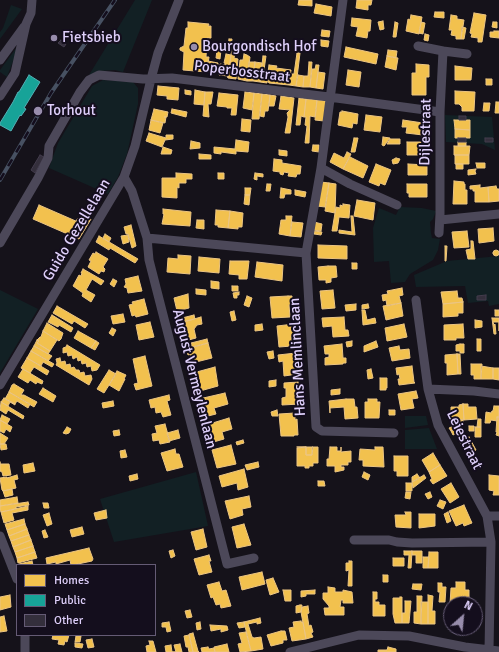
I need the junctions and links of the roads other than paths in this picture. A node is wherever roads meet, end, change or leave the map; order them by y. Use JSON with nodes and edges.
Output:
{"nodes":[{"id":1,"x":32,"y":0,"type":"edge"},
{"id":2,"x":179,"y":0,"type":"edge"},
{"id":3,"x":343,"y":0,"type":"edge"},
{"id":4,"x":26,"y":24,"type":"junction"},
{"id":5,"x":418,"y":46,"type":"dead end"},
{"id":6,"x":443,"y":51,"type":"junction"},
{"id":7,"x":468,"y":54,"type":"dead end"},
{"id":8,"x":0,"y":60,"type":"edge"},
{"id":9,"x":150,"y":79,"type":"junction"},
{"id":10,"x":1,"y":94,"type":"edge"},
{"id":11,"x":329,"y":97,"type":"junction"},
{"id":12,"x":440,"y":112,"type":"junction"},
{"id":13,"x":320,"y":168,"type":"junction"},
{"id":14,"x":124,"y":177,"type":"junction"},
{"id":15,"x":397,"y":205,"type":"dead end"},
{"id":16,"x":499,"y":214,"type":"edge"},
{"id":17,"x":440,"y":217,"type":"junction"},
{"id":18,"x":439,"y":233,"type":"dead end"},
{"id":19,"x":147,"y":238,"type":"junction"},
{"id":20,"x":0,"y":243,"type":"edge"},
{"id":21,"x":306,"y":253,"type":"junction"},
{"id":22,"x":416,"y":300,"type":"dead end"},
{"id":23,"x":0,"y":385,"type":"edge"},
{"id":24,"x":428,"y":389,"type":"junction"},
{"id":25,"x":499,"y":394,"type":"edge"},
{"id":26,"x":394,"y":433,"type":"dead end"},
{"id":27,"x":487,"y":516,"type":"junction"},
{"id":28,"x":499,"y":516,"type":"edge"},
{"id":29,"x":0,"y":536,"type":"edge"},
{"id":30,"x":354,"y":540,"type":"dead end"},
{"id":31,"x":491,"y":542,"type":"junction"},
{"id":32,"x":254,"y":558,"type":"dead end"},
{"id":33,"x":16,"y":576,"type":"edge"},
{"id":34,"x":25,"y":636,"type":"edge"},
{"id":35,"x":489,"y":650,"type":"junction"},
{"id":36,"x":499,"y":651,"type":"edge"},
{"id":37,"x":25,"y":652,"type":"edge"},
{"id":38,"x":290,"y":652,"type":"edge"}],
"edges":[{"from":1,"to":4,"type":"street"},
{"from":2,"to":9,"type":"street","name":"Guido Gezellelaan"},
{"from":3,"to":11,"type":"street"},
{"from":4,"to":8,"type":"street"},
{"from":4,"to":10,"type":"street"},
{"from":5,"to":6,"type":"street"},
{"from":6,"to":7,"type":"street"},
{"from":6,"to":12,"type":"street","name":"Dijlestraat"},
{"from":9,"to":11,"type":"street","name":"Poperbosstraat"},
{"from":9,"to":14,"type":"street","name":"Guido Gezellelaan"},
{"from":9,"to":20,"type":"street","name":"Poperbosstraat"},
{"from":11,"to":12,"type":"street","name":"Poperbosstraat"},
{"from":11,"to":13,"type":"street"},
{"from":12,"to":17,"type":"street","name":"Dijlestraat"},
{"from":13,"to":15,"type":"street"},
{"from":13,"to":21,"type":"street"},
{"from":14,"to":19,"type":"street","name":"August Vermeylenlaan"},
{"from":14,"to":23,"type":"street","name":"Guido Gezellelaan"},
{"from":16,"to":17,"type":"street"},
{"from":17,"to":18,"type":"street","name":"Dijlestraat"},
{"from":19,"to":21,"type":"street"},
{"from":19,"to":32,"type":"street","name":"August Vermeylenlaan"},
{"from":21,"to":26,"type":"street","name":"Hans Memlinclaan"},
{"from":22,"to":24,"type":"street","name":"Leiestraat"},
{"from":24,"to":25,"type":"street"},
{"from":24,"to":27,"type":"street","name":"Leiestraat"},
{"from":27,"to":28,"type":"street"},
{"from":27,"to":31,"type":"street","name":"Leiestraat"},
{"from":29,"to":33,"type":"street"},
{"from":30,"to":31,"type":"street"},
{"from":31,"to":35,"type":"street","name":"Leiestraat"},
{"from":34,"to":37,"type":"street"},
{"from":35,"to":36,"type":"street"},
{"from":35,"to":38,"type":"street"}]}
